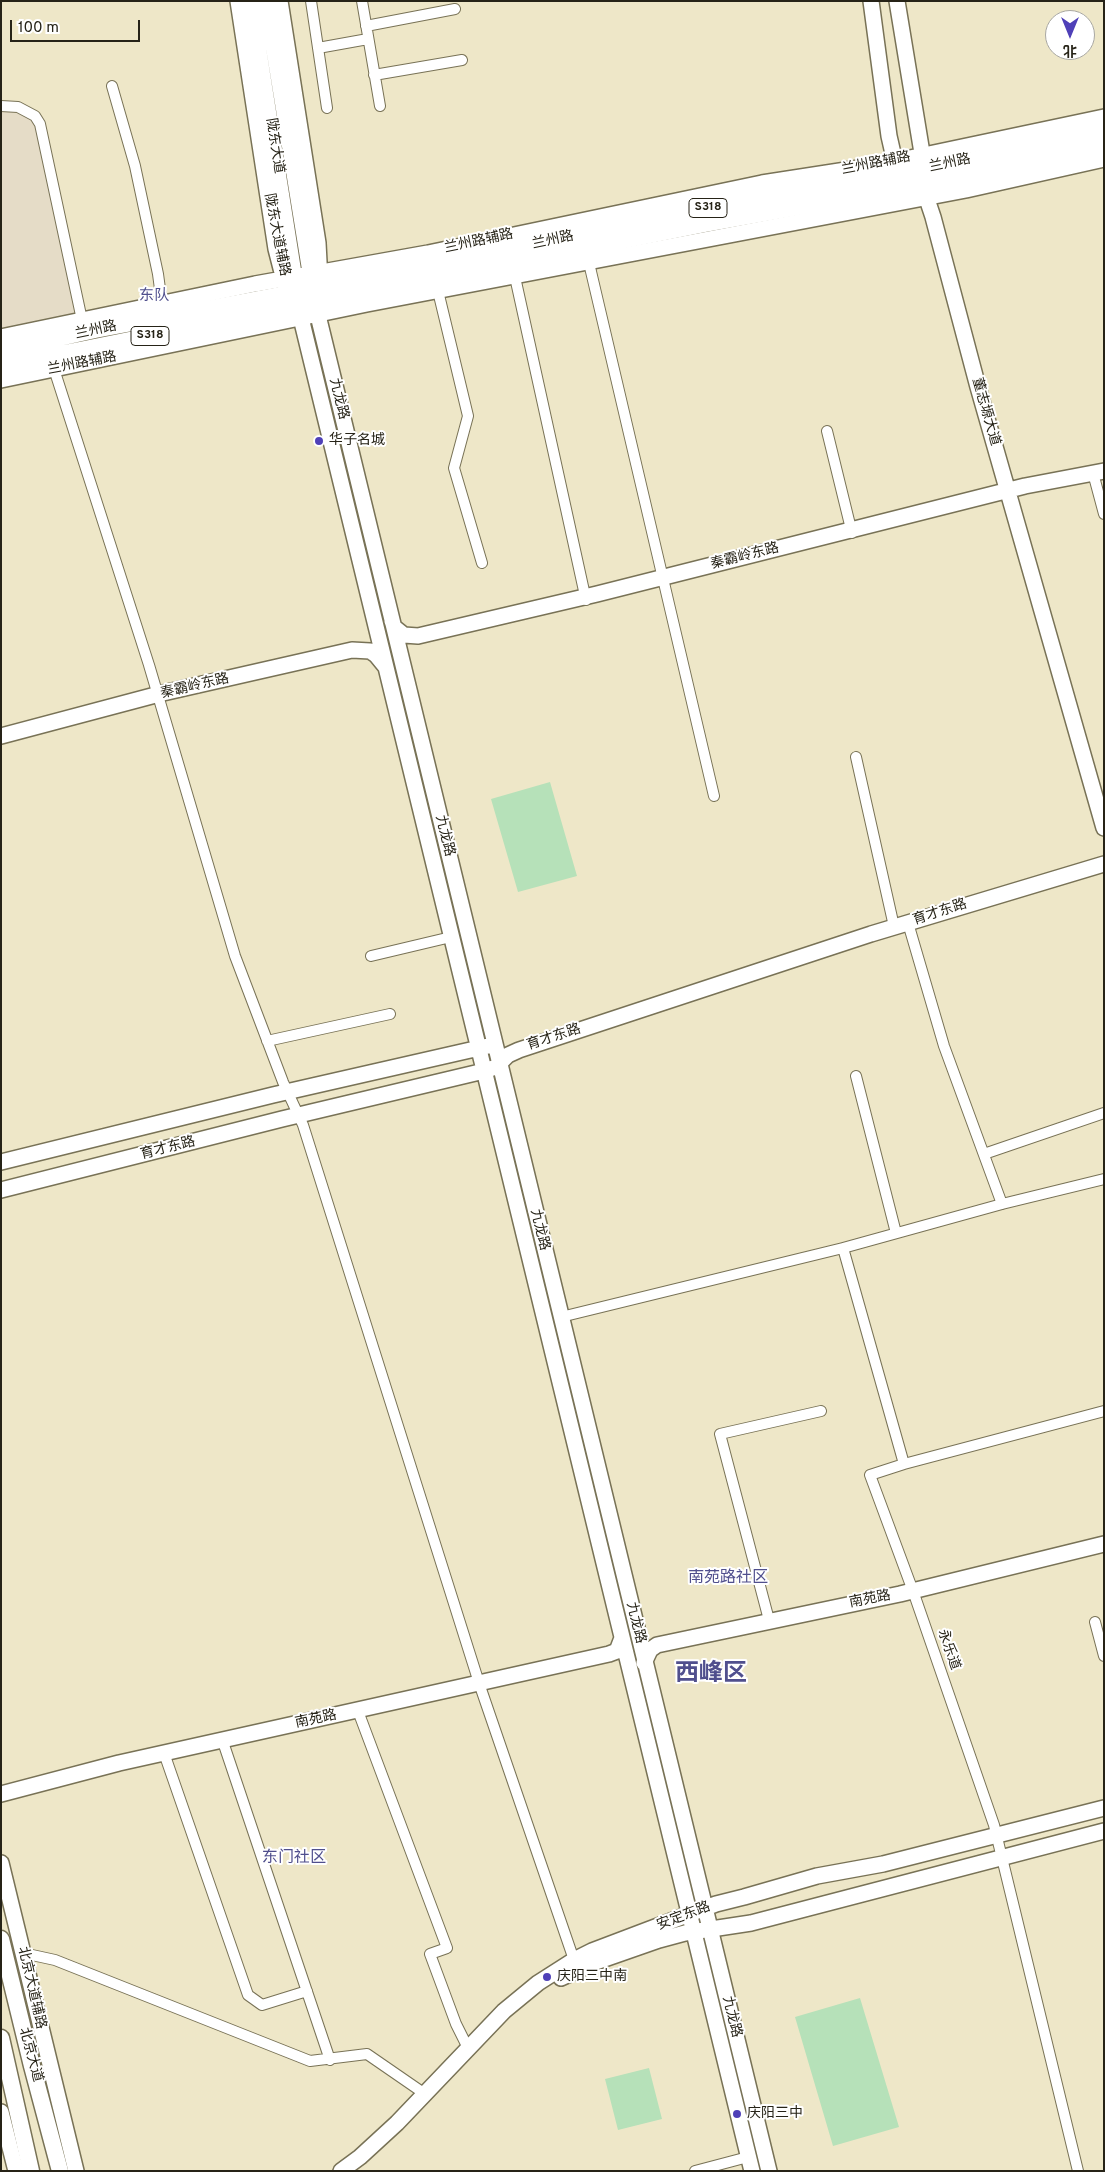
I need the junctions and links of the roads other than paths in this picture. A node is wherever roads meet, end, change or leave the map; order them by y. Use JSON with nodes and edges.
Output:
{"nodes":[{"id":1,"x":238,"y":1,"type":"edge"},
{"id":2,"x":251,"y":1,"type":"edge"},
{"id":3,"x":266,"y":1,"type":"edge"},
{"id":4,"x":280,"y":1,"type":"edge"},
{"id":5,"x":311,"y":1,"type":"edge"},
{"id":6,"x":362,"y":1,"type":"edge"},
{"id":7,"x":871,"y":1,"type":"edge"},
{"id":8,"x":896,"y":1,"type":"edge"},
{"id":9,"x":455,"y":9,"type":"dead end"},
{"id":10,"x":366,"y":26,"type":"junction"},
{"id":11,"x":368,"y":39,"type":"junction"},
{"id":12,"x":318,"y":48,"type":"junction"},
{"id":13,"x":462,"y":60,"type":"dead end"},
{"id":14,"x":374,"y":75,"type":"junction"},
{"id":15,"x":112,"y":86,"type":"dead end"},
{"id":16,"x":1,"y":106,"type":"edge"},
{"id":17,"x":380,"y":106,"type":"dead end"},
{"id":18,"x":327,"y":108,"type":"dead end"},
{"id":19,"x":1104,"y":117,"type":"edge"},
{"id":20,"x":1104,"y":130,"type":"edge"},
{"id":21,"x":1104,"y":146,"type":"edge"},
{"id":22,"x":1104,"y":159,"type":"edge"},
{"id":23,"x":900,"y":167,"type":"junction"},
{"id":24,"x":925,"y":181,"type":"junction"},
{"id":25,"x":589,"y":263,"type":"junction"},
{"id":26,"x":514,"y":277,"type":"junction"},
{"id":27,"x":438,"y":291,"type":"junction"},
{"id":28,"x":305,"y":294,"type":"junction"},
{"id":29,"x":162,"y":304,"type":"junction"},
{"id":30,"x":82,"y":320,"type":"junction"},
{"id":31,"x":1,"y":337,"type":"edge"},
{"id":32,"x":1,"y":351,"type":"edge"},
{"id":33,"x":1,"y":366,"type":"edge"},
{"id":34,"x":54,"y":370,"type":"junction"},
{"id":35,"x":1,"y":380,"type":"edge"},
{"id":36,"x":827,"y":430,"type":"dead end"},
{"id":37,"x":1099,"y":473,"type":"edge"},
{"id":38,"x":1011,"y":491,"type":"junction"},
{"id":39,"x":1104,"y":514,"type":"edge"},
{"id":40,"x":851,"y":532,"type":"junction"},
{"id":41,"x":482,"y":563,"type":"dead end"},
{"id":42,"x":663,"y":579,"type":"junction"},
{"id":43,"x":586,"y":598,"type":"junction"},
{"id":44,"x":391,"y":621,"type":"junction"},
{"id":45,"x":375,"y":622,"type":"junction"},
{"id":46,"x":402,"y":664,"type":"junction"},
{"id":47,"x":385,"y":666,"type":"junction"},
{"id":48,"x":158,"y":692,"type":"junction"},
{"id":49,"x":1,"y":727,"type":"edge"},
{"id":50,"x":1,"y":736,"type":"edge"},
{"id":51,"x":856,"y":757,"type":"dead end"},
{"id":52,"x":714,"y":796,"type":"dead end"},
{"id":53,"x":1104,"y":811,"type":"edge"},
{"id":54,"x":1104,"y":828,"type":"edge"},
{"id":55,"x":1104,"y":858,"type":"edge"},
{"id":56,"x":1104,"y":864,"type":"edge"},
{"id":57,"x":893,"y":922,"type":"junction"},
{"id":58,"x":908,"y":923,"type":"junction"},
{"id":59,"x":451,"y":936,"type":"junction"},
{"id":60,"x":371,"y":956,"type":"dead end"},
{"id":61,"x":390,"y":1014,"type":"dead end"},
{"id":62,"x":268,"y":1042,"type":"junction"},
{"id":63,"x":495,"y":1046,"type":"junction"},
{"id":64,"x":478,"y":1047,"type":"junction"},
{"id":65,"x":499,"y":1064,"type":"junction"},
{"id":66,"x":484,"y":1071,"type":"junction"},
{"id":67,"x":856,"y":1076,"type":"dead end"},
{"id":68,"x":288,"y":1092,"type":"junction"},
{"id":69,"x":1104,"y":1112,"type":"edge"},
{"id":70,"x":298,"y":1115,"type":"junction"},
{"id":71,"x":984,"y":1154,"type":"junction"},
{"id":72,"x":1,"y":1162,"type":"edge"},
{"id":73,"x":1104,"y":1178,"type":"edge"},
{"id":74,"x":1,"y":1190,"type":"edge"},
{"id":75,"x":1002,"y":1204,"type":"junction"},
{"id":76,"x":896,"y":1234,"type":"junction"},
{"id":77,"x":843,"y":1248,"type":"junction"},
{"id":78,"x":561,"y":1318,"type":"junction"},
{"id":79,"x":820,"y":1411,"type":"dead end"},
{"id":80,"x":1104,"y":1411,"type":"edge"},
{"id":81,"x":904,"y":1464,"type":"junction"},
{"id":82,"x":1104,"y":1540,"type":"edge"},
{"id":83,"x":1104,"y":1544,"type":"edge"},
{"id":84,"x":912,"y":1589,"type":"junction"},
{"id":85,"x":768,"y":1618,"type":"junction"},
{"id":86,"x":1095,"y":1622,"type":"dead end"},
{"id":87,"x":638,"y":1635,"type":"junction"},
{"id":88,"x":622,"y":1638,"type":"junction"},
{"id":89,"x":1104,"y":1656,"type":"edge"},
{"id":90,"x":644,"y":1663,"type":"junction"},
{"id":91,"x":629,"y":1666,"type":"junction"},
{"id":92,"x":480,"y":1684,"type":"junction"},
{"id":93,"x":358,"y":1713,"type":"junction"},
{"id":94,"x":223,"y":1741,"type":"junction"},
{"id":95,"x":165,"y":1754,"type":"junction"},
{"id":96,"x":1,"y":1796,"type":"edge"},
{"id":97,"x":1104,"y":1808,"type":"edge"},
{"id":98,"x":1104,"y":1831,"type":"edge"},
{"id":99,"x":996,"y":1836,"type":"junction"},
{"id":100,"x":1,"y":1863,"type":"edge"},
{"id":101,"x":1002,"y":1864,"type":"junction"},
{"id":102,"x":705,"y":1909,"type":"junction"},
{"id":103,"x":689,"y":1915,"type":"junction"},
{"id":104,"x":710,"y":1929,"type":"junction"},
{"id":105,"x":693,"y":1932,"type":"junction"},
{"id":106,"x":1,"y":1939,"type":"edge"},
{"id":107,"x":23,"y":1953,"type":"junction"},
{"id":108,"x":574,"y":1960,"type":"junction"},
{"id":109,"x":307,"y":1991,"type":"junction"},
{"id":110,"x":1,"y":2038,"type":"edge"},
{"id":111,"x":468,"y":2048,"type":"junction"},
{"id":112,"x":330,"y":2060,"type":"junction"},
{"id":113,"x":425,"y":2094,"type":"junction"},
{"id":114,"x":1,"y":2112,"type":"edge"},
{"id":115,"x":750,"y":2164,"type":"edge"},
{"id":116,"x":16,"y":2171,"type":"edge"},
{"id":117,"x":31,"y":2171,"type":"edge"},
{"id":118,"x":60,"y":2171,"type":"edge"},
{"id":119,"x":76,"y":2171,"type":"edge"},
{"id":120,"x":341,"y":2171,"type":"edge"},
{"id":121,"x":354,"y":2171,"type":"edge"},
{"id":122,"x":695,"y":2171,"type":"edge"},
{"id":123,"x":769,"y":2171,"type":"edge"},
{"id":124,"x":1078,"y":2171,"type":"edge"}],
"edges":[{"from":1,"to":28,"type":"main road","name":"陇东大道辅路"},
{"from":2,"to":28,"type":"main road","name":"陇东大道"},
{"from":3,"to":28,"type":"main road","name":"陇东大道"},
{"from":4,"to":28,"type":"main road"},
{"from":5,"to":12,"type":"street"},
{"from":6,"to":10,"type":"street"},
{"from":7,"to":23,"type":"main road"},
{"from":8,"to":24,"type":"main road","name":"董志塬大道"},
{"from":9,"to":10,"type":"street"},
{"from":10,"to":11,"type":"street"},
{"from":11,"to":12,"type":"street"},
{"from":11,"to":14,"type":"street"},
{"from":12,"to":18,"type":"street"},
{"from":13,"to":14,"type":"street"},
{"from":14,"to":17,"type":"street"},
{"from":15,"to":29,"type":"street"},
{"from":16,"to":30,"type":"street"},
{"from":19,"to":24,"type":"main road","name":"兰州路辅路"},
{"from":20,"to":24,"type":"main road","name":"兰州路","number":"S318"},
{"from":21,"to":24,"type":"main road","name":"兰州路","number":"S318"},
{"from":22,"to":24,"type":"main road","name":"兰州路辅路"},
{"from":23,"to":24,"type":"main road","name":"兰州路","number":"S318"},
{"from":23,"to":28,"type":"main road","name":"兰州路","number":"S318"},
{"from":24,"to":25,"type":"main road","name":"兰州路辅路"},
{"from":24,"to":28,"type":"main road","name":"兰州路","number":"S318"},
{"from":24,"to":38,"type":"main road","name":"董志塬大道"},
{"from":25,"to":26,"type":"main road","name":"兰州路辅路"},
{"from":25,"to":42,"type":"street"},
{"from":26,"to":27,"type":"main road","name":"兰州路辅路"},
{"from":26,"to":43,"type":"street"},
{"from":27,"to":28,"type":"main road","name":"兰州路辅路"},
{"from":27,"to":41,"type":"street"},
{"from":28,"to":29,"type":"main road","name":"兰州路辅路"},
{"from":28,"to":32,"type":"main road","name":"兰州路","number":"S318"},
{"from":28,"to":33,"type":"main road","name":"兰州路","number":"S318"},
{"from":28,"to":34,"type":"main road","name":"兰州路辅路"},
{"from":28,"to":44,"type":"main road","name":"九龙路"},
{"from":28,"to":45,"type":"main road","name":"九龙路"},
{"from":29,"to":30,"type":"main road","name":"兰州路辅路"},
{"from":30,"to":31,"type":"main road","name":"兰州路辅路"},
{"from":34,"to":35,"type":"main road","name":"兰州路辅路"},
{"from":34,"to":48,"type":"street"},
{"from":36,"to":40,"type":"street"},
{"from":37,"to":38,"type":"main road","name":"秦霸岭东路"},
{"from":37,"to":39,"type":"street"},
{"from":38,"to":40,"type":"main road","name":"秦霸岭东路"},
{"from":38,"to":53,"type":"main road","name":"董志塬大道"},
{"from":38,"to":54,"type":"main road","name":"董志塬大道"},
{"from":40,"to":42,"type":"main road","name":"秦霸岭东路"},
{"from":42,"to":43,"type":"main road","name":"秦霸岭东路"},
{"from":42,"to":52,"type":"street"},
{"from":43,"to":44,"type":"main road","name":"秦霸岭东路"},
{"from":43,"to":46,"type":"main road","name":"秦霸岭东路"},
{"from":44,"to":46,"type":"main road","name":"九龙路"},
{"from":45,"to":47,"type":"main road","name":"九龙路"},
{"from":45,"to":48,"type":"main road","name":"秦霸岭东路"},
{"from":46,"to":63,"type":"main road","name":"九龙路"},
{"from":47,"to":48,"type":"main road","name":"秦霸岭东路"},
{"from":47,"to":59,"type":"main road","name":"九龙路"},
{"from":48,"to":49,"type":"main road","name":"秦霸岭东路"},
{"from":48,"to":50,"type":"main road","name":"秦霸岭东路"},
{"from":48,"to":62,"type":"street"},
{"from":51,"to":57,"type":"street"},
{"from":55,"to":57,"type":"main road","name":"育才东路"},
{"from":56,"to":58,"type":"main road","name":"育才东路"},
{"from":57,"to":63,"type":"main road","name":"育才东路"},
{"from":58,"to":65,"type":"main road","name":"育才东路"},
{"from":58,"to":71,"type":"street"},
{"from":59,"to":60,"type":"street"},
{"from":59,"to":64,"type":"main road","name":"九龙路"},
{"from":61,"to":62,"type":"street"},
{"from":62,"to":68,"type":"street"},
{"from":63,"to":64,"type":"main road","name":"育才东路"},
{"from":63,"to":65,"type":"main road","name":"九龙路"},
{"from":64,"to":66,"type":"main road","name":"九龙路"},
{"from":64,"to":68,"type":"main road","name":"育才东路"},
{"from":65,"to":66,"type":"main road","name":"育才东路"},
{"from":65,"to":78,"type":"main road","name":"九龙路"},
{"from":66,"to":70,"type":"main road","name":"育才东路"},
{"from":66,"to":88,"type":"main road","name":"九龙路"},
{"from":67,"to":76,"type":"street"},
{"from":68,"to":70,"type":"street"},
{"from":68,"to":72,"type":"main road","name":"育才东路"},
{"from":69,"to":71,"type":"street"},
{"from":70,"to":74,"type":"main road","name":"育才东路"},
{"from":70,"to":92,"type":"street"},
{"from":71,"to":75,"type":"street"},
{"from":73,"to":75,"type":"street"},
{"from":75,"to":76,"type":"street"},
{"from":76,"to":77,"type":"street"},
{"from":77,"to":78,"type":"street"},
{"from":77,"to":81,"type":"street"},
{"from":78,"to":87,"type":"main road","name":"九龙路"},
{"from":79,"to":85,"type":"street"},
{"from":80,"to":81,"type":"street"},
{"from":81,"to":84,"type":"street","name":"永乐道"},
{"from":82,"to":84,"type":"main road","name":"南苑路"},
{"from":83,"to":84,"type":"main road","name":"南苑路"},
{"from":84,"to":85,"type":"main road","name":"南苑路"},
{"from":84,"to":99,"type":"street","name":"永乐道"},
{"from":85,"to":87,"type":"main road","name":"南苑路"},
{"from":85,"to":90,"type":"main road","name":"南苑路"},
{"from":86,"to":89,"type":"street"},
{"from":87,"to":90,"type":"main road","name":"九龙路"},
{"from":88,"to":91,"type":"main road","name":"九龙路"},
{"from":88,"to":92,"type":"main road","name":"南苑路"},
{"from":90,"to":102,"type":"main road","name":"九龙路"},
{"from":91,"to":92,"type":"main road","name":"南苑路"},
{"from":91,"to":103,"type":"main road","name":"九龙路"},
{"from":92,"to":93,"type":"main road","name":"南苑路"},
{"from":92,"to":108,"type":"street"},
{"from":93,"to":94,"type":"main road","name":"南苑路"},
{"from":93,"to":111,"type":"street"},
{"from":94,"to":95,"type":"main road","name":"南苑路"},
{"from":94,"to":109,"type":"street"},
{"from":95,"to":96,"type":"main road","name":"南苑路"},
{"from":95,"to":109,"type":"street"},
{"from":97,"to":99,"type":"main road","name":"安定东路"},
{"from":98,"to":101,"type":"main road","name":"安定东路"},
{"from":99,"to":101,"type":"street","name":"永乐道"},
{"from":99,"to":102,"type":"main road","name":"安定东路"},
{"from":100,"to":107,"type":"main road","name":"北京大道辅路"},
{"from":101,"to":104,"type":"main road","name":"安定东路"},
{"from":101,"to":124,"type":"street","name":"永乐道"},
{"from":102,"to":103,"type":"main road","name":"安定东路"},
{"from":102,"to":104,"type":"main road","name":"九龙路"},
{"from":103,"to":105,"type":"main road","name":"九龙路"},
{"from":103,"to":108,"type":"main road","name":"安定东路"},
{"from":104,"to":105,"type":"main road","name":"安定东路"},
{"from":104,"to":123,"type":"main road","name":"九龙路"},
{"from":105,"to":115,"type":"main road","name":"九龙路"},
{"from":105,"to":121,"type":"main road","name":"安定东路"},
{"from":106,"to":118,"type":"main road","name":"北京大道"},
{"from":107,"to":112,"type":"street"},
{"from":107,"to":119,"type":"main road","name":"北京大道辅路"},
{"from":108,"to":111,"type":"main road","name":"安定东路"},
{"from":109,"to":112,"type":"street"},
{"from":110,"to":117,"type":"main road","name":"北京大道"},
{"from":111,"to":113,"type":"main road","name":"安定东路"},
{"from":112,"to":113,"type":"street"},
{"from":113,"to":120,"type":"main road","name":"安定东路"},
{"from":114,"to":116,"type":"main road"},
{"from":115,"to":122,"type":"street"}]}
